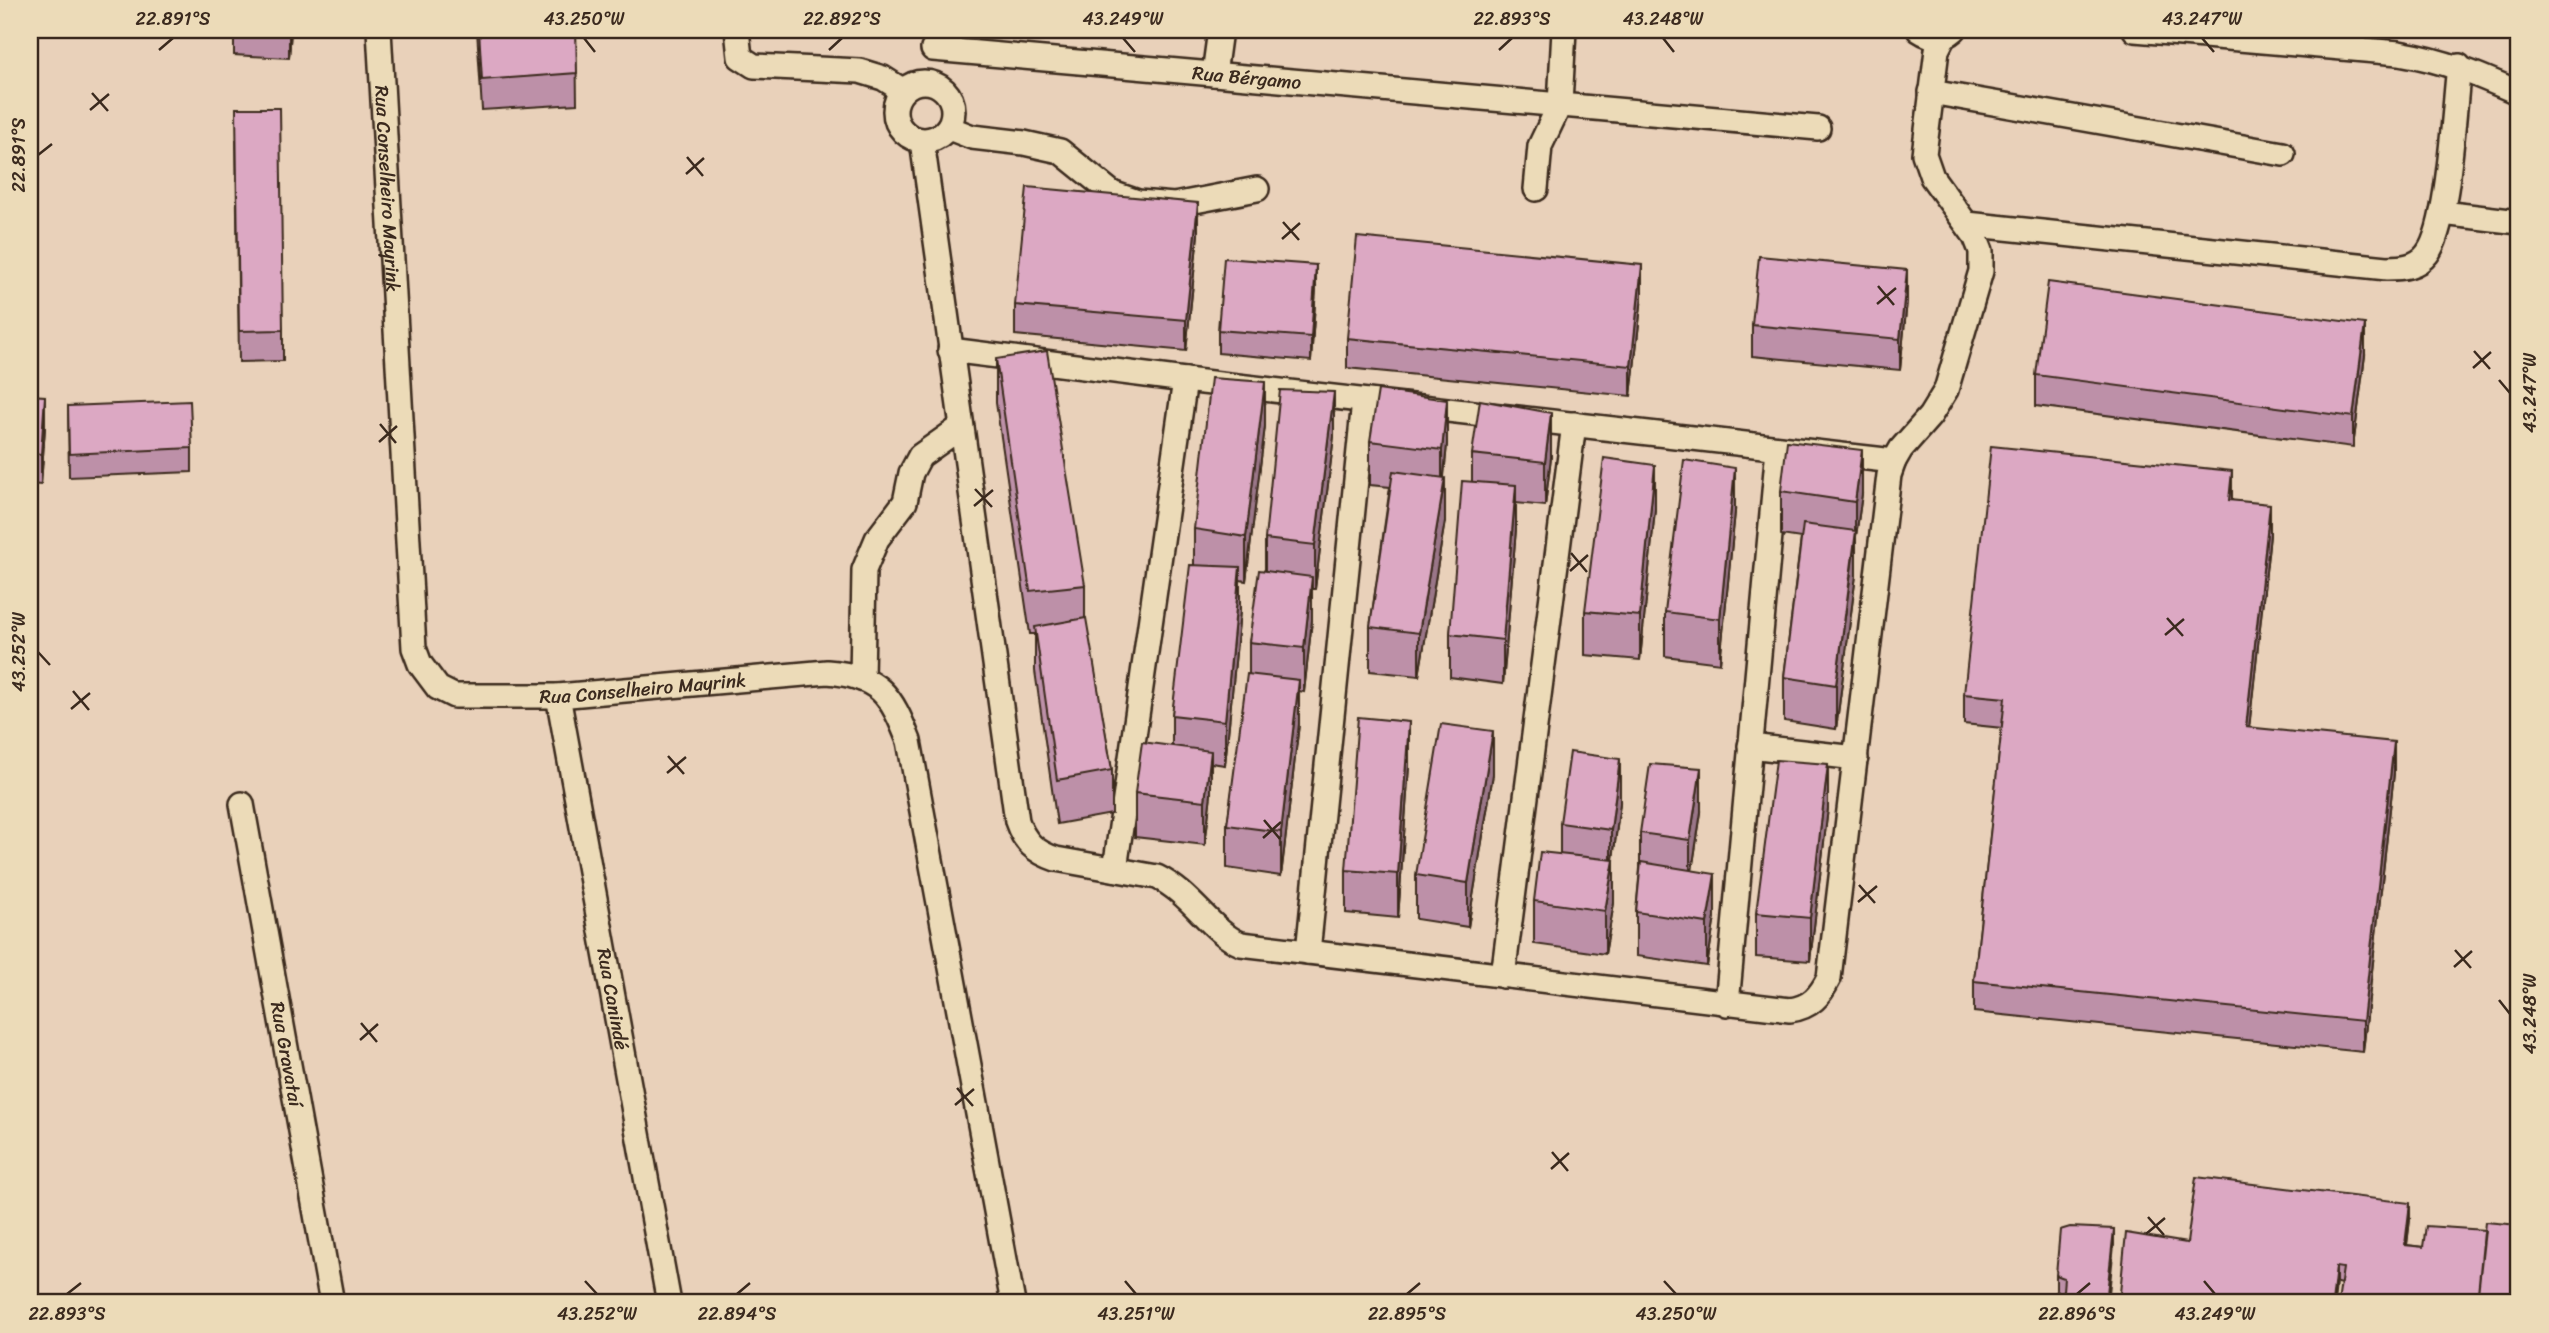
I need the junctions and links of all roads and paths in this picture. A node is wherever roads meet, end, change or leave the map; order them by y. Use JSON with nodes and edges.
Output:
{"nodes":[{"id":1,"x":379,"y":30,"type":"edge"},
{"id":2,"x":737,"y":30,"type":"edge"},
{"id":3,"x":1220,"y":30,"type":"edge"},
{"id":4,"x":1564,"y":30,"type":"edge"},
{"id":5,"x":2135,"y":30,"type":"edge"},
{"id":6,"x":1937,"y":36,"type":"edge"},
{"id":7,"x":934,"y":39,"type":"edge"},
{"id":8,"x":2459,"y":66,"type":"junction"},
{"id":9,"x":1214,"y":74,"type":"junction"},
{"id":10,"x":928,"y":81,"type":"junction"},
{"id":11,"x":902,"y":90,"type":"junction"},
{"id":12,"x":1931,"y":92,"type":"junction"},
{"id":13,"x":2519,"y":93,"type":"edge"},
{"id":14,"x":1560,"y":104,"type":"junction"},
{"id":15,"x":949,"y":128,"type":"junction"},
{"id":16,"x":1818,"y":128,"type":"dead end"},
{"id":17,"x":922,"y":141,"type":"junction"},
{"id":18,"x":2283,"y":154,"type":"dead end"},
{"id":19,"x":1257,"y":189,"type":"dead end"},
{"id":20,"x":1536,"y":189,"type":"dead end"},
{"id":21,"x":2442,"y":213,"type":"junction"},
{"id":22,"x":2519,"y":222,"type":"edge"},
{"id":23,"x":1968,"y":224,"type":"junction"},
{"id":24,"x":950,"y":350,"type":"junction"},
{"id":25,"x":1185,"y":380,"type":"junction"},
{"id":26,"x":1364,"y":401,"type":"junction"},
{"id":27,"x":1574,"y":425,"type":"junction"},
{"id":28,"x":961,"y":427,"type":"junction"},
{"id":29,"x":1777,"y":448,"type":"junction"},
{"id":30,"x":1894,"y":461,"type":"junction"},
{"id":31,"x":862,"y":679,"type":"junction"},
{"id":32,"x":558,"y":696,"type":"junction"},
{"id":33,"x":1751,"y":746,"type":"junction"},
{"id":34,"x":1856,"y":758,"type":"junction"},
{"id":35,"x":242,"y":804,"type":"dead end"},
{"id":36,"x":1115,"y":869,"type":"junction"},
{"id":37,"x":1308,"y":952,"type":"junction"},
{"id":38,"x":1503,"y":976,"type":"junction"},
{"id":39,"x":1727,"y":1004,"type":"junction"},
{"id":40,"x":664,"y":1300,"type":"edge"},
{"id":41,"x":332,"y":1303,"type":"edge"},
{"id":42,"x":1013,"y":1303,"type":"edge"}],
"edges":[{"from":1,"to":32,"type":"street","name":"Rua Conselheiro Mayrink"},
{"from":2,"to":11,"type":"street"},
{"from":3,"to":9,"type":"street"},
{"from":4,"to":14,"type":"street"},
{"from":5,"to":8,"type":"street"},
{"from":6,"to":12,"type":"street"},
{"from":7,"to":9,"type":"street","name":"Rua Bérgamo"},
{"from":7,"to":10,"type":"street"},
{"from":8,"to":13,"type":"street"},
{"from":8,"to":21,"type":"street"},
{"from":9,"to":14,"type":"street","name":"Rua Bérgamo"},
{"from":10,"to":11,"type":"street"},
{"from":10,"to":15,"type":"street"},
{"from":11,"to":17,"type":"street"},
{"from":12,"to":18,"type":"street"},
{"from":12,"to":23,"type":"street"},
{"from":14,"to":16,"type":"street","name":"Rua Bérgamo"},
{"from":14,"to":20,"type":"street"},
{"from":15,"to":17,"type":"street"},
{"from":15,"to":19,"type":"street"},
{"from":17,"to":24,"type":"street"},
{"from":21,"to":22,"type":"street"},
{"from":21,"to":23,"type":"street"},
{"from":23,"to":30,"type":"street"},
{"from":24,"to":25,"type":"street"},
{"from":24,"to":28,"type":"street"},
{"from":25,"to":26,"type":"street"},
{"from":25,"to":36,"type":"street"},
{"from":26,"to":27,"type":"street"},
{"from":26,"to":37,"type":"street"},
{"from":27,"to":29,"type":"street"},
{"from":27,"to":38,"type":"street"},
{"from":28,"to":31,"type":"street"},
{"from":28,"to":36,"type":"street"},
{"from":29,"to":30,"type":"street"},
{"from":29,"to":33,"type":"street"},
{"from":30,"to":34,"type":"street"},
{"from":31,"to":32,"type":"street","name":"Rua Conselheiro Mayrink"},
{"from":31,"to":42,"type":"street","name":"Rua Conselheiro Mayrink"},
{"from":32,"to":40,"type":"street","name":"Rua Canindé"},
{"from":33,"to":34,"type":"street"},
{"from":33,"to":39,"type":"street"},
{"from":34,"to":39,"type":"street"},
{"from":35,"to":41,"type":"street","name":"Rua Gravataí"},
{"from":36,"to":37,"type":"street"},
{"from":37,"to":38,"type":"street"},
{"from":38,"to":39,"type":"street"}]}
